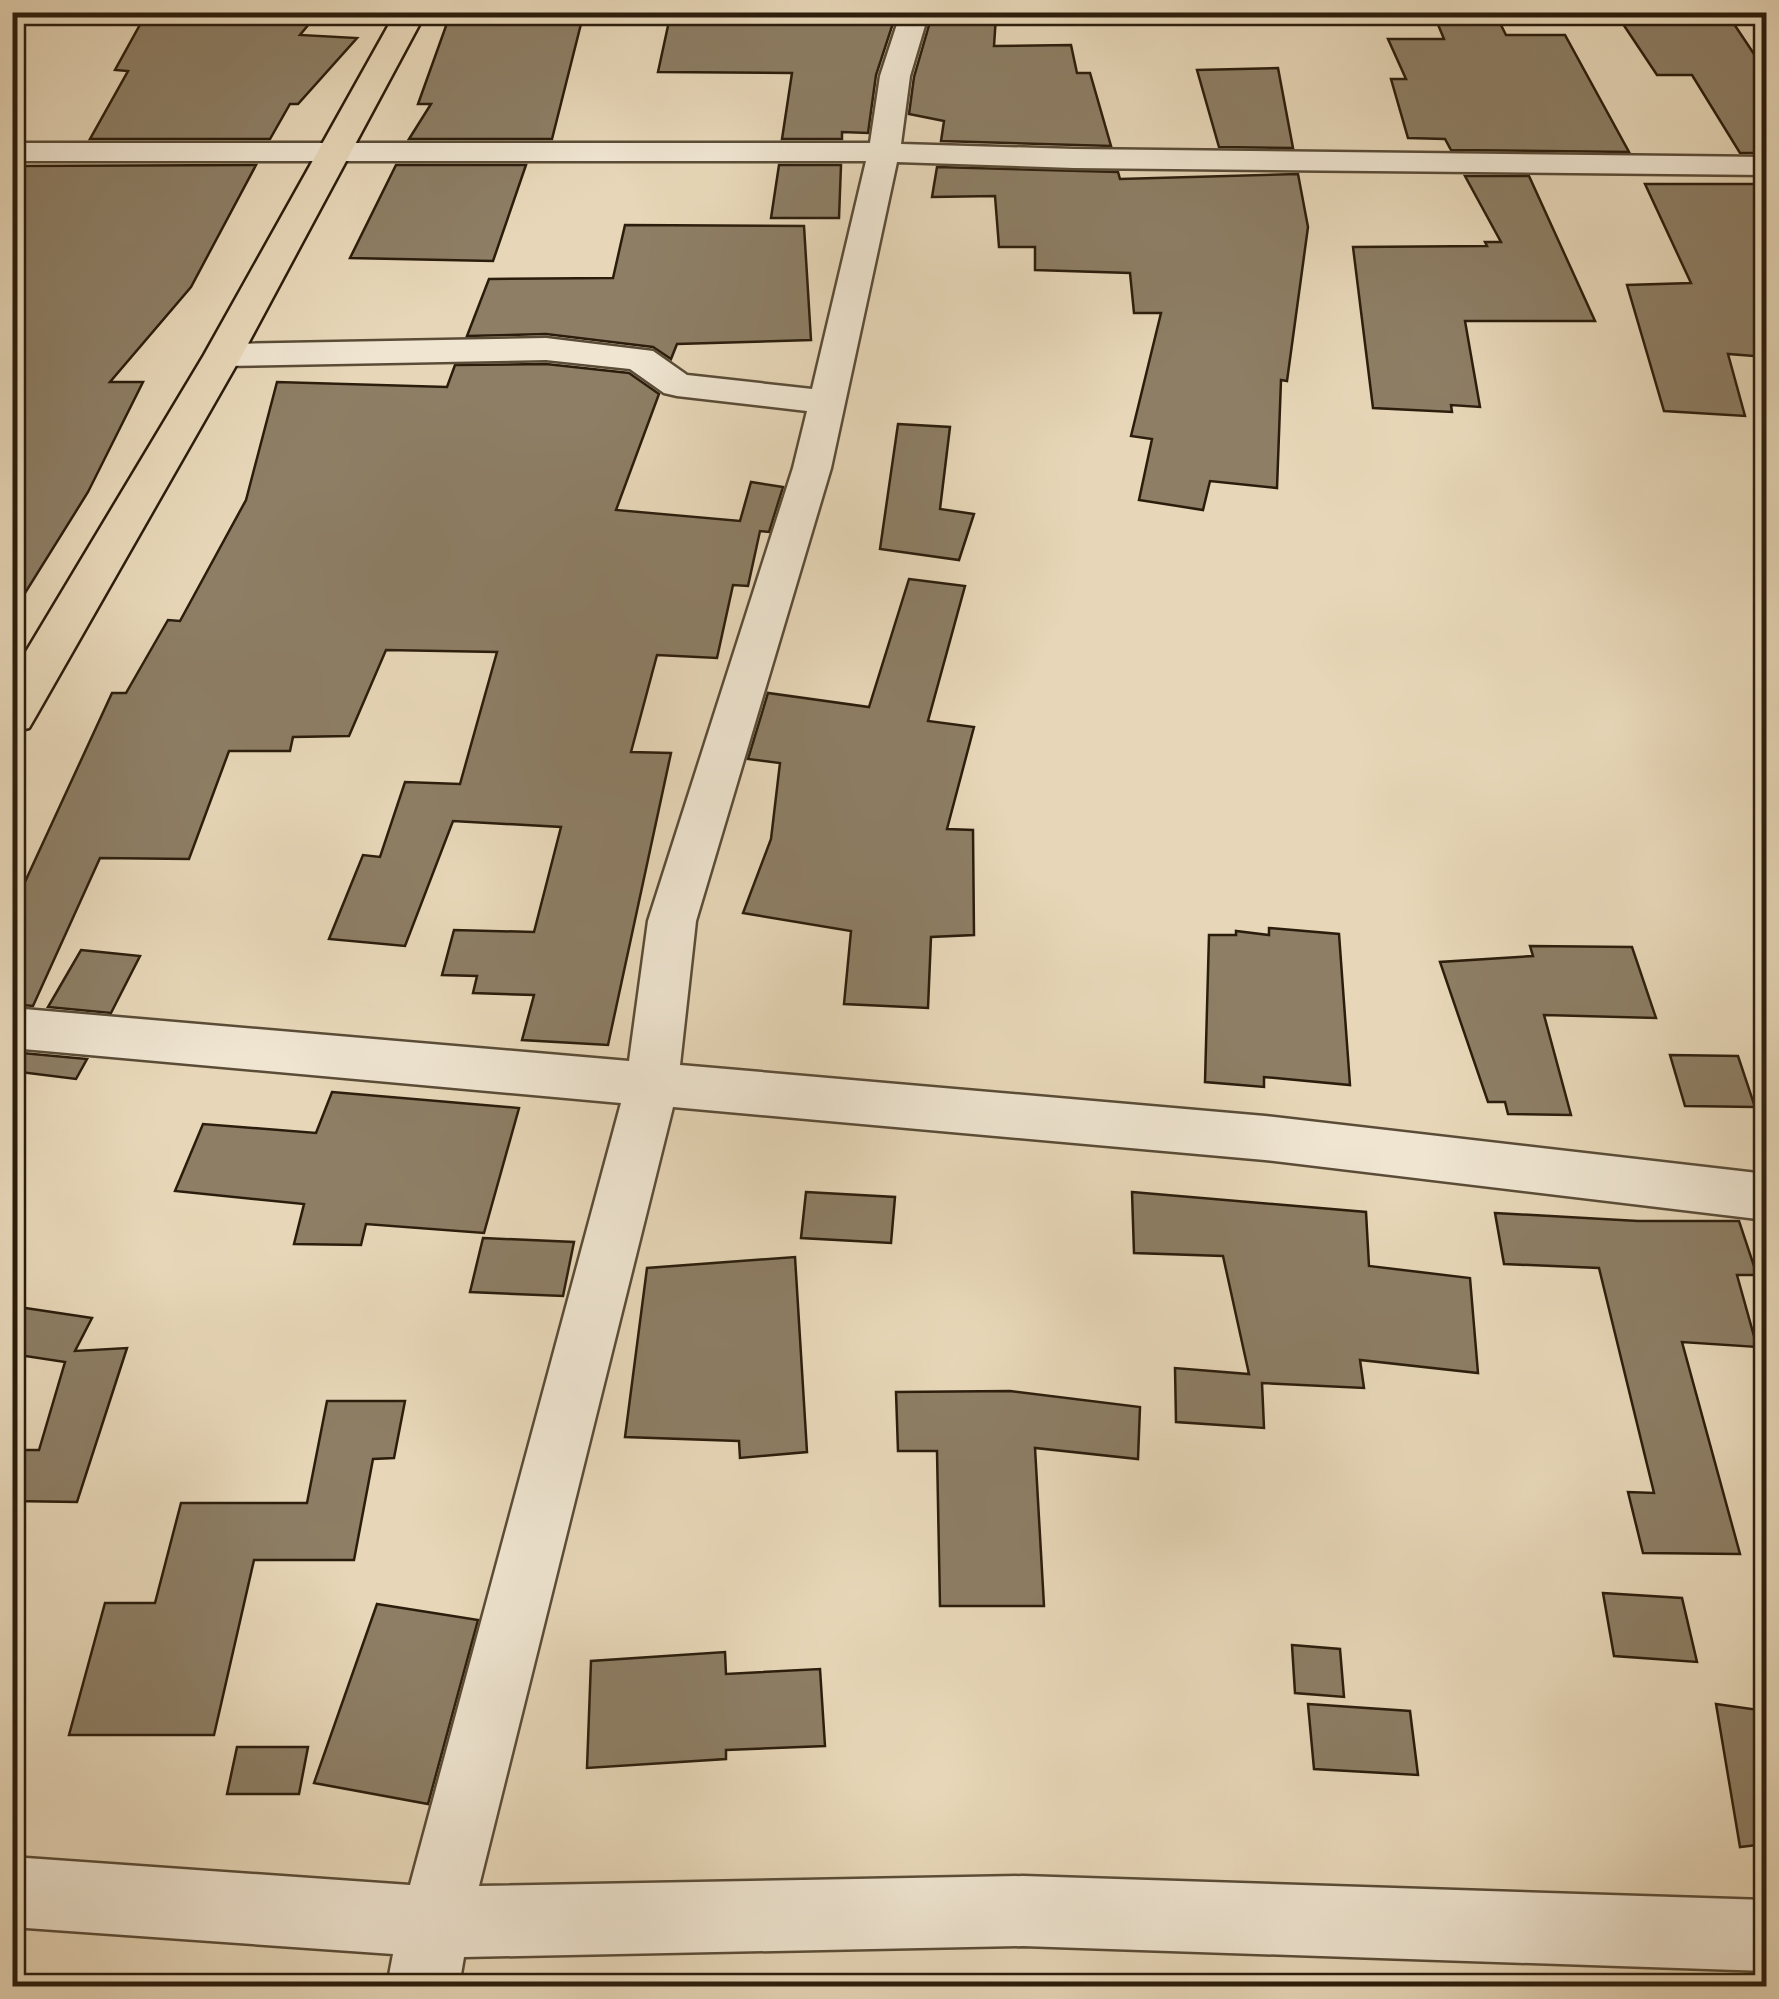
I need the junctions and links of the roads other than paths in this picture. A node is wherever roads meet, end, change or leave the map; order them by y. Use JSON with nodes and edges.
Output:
{"nodes":[{"id":1,"x":410,"y":12,"type":"edge"},
{"id":2,"x":915,"y":12,"type":"edge"},
{"id":3,"x":12,"y":152,"type":"edge"},
{"id":4,"x":884,"y":152,"type":"junction"},
{"id":5,"x":332,"y":153,"type":"junction"},
{"id":6,"x":1766,"y":166,"type":"edge"},
{"id":7,"x":222,"y":355,"type":"junction"},
{"id":8,"x":828,"y":402,"type":"junction"},
{"id":9,"x":12,"y":716,"type":"edge"},
{"id":10,"x":12,"y":1028,"type":"edge"},
{"id":11,"x":652,"y":1086,"type":"junction"},
{"id":12,"x":1766,"y":1197,"type":"edge"},
{"id":13,"x":12,"y":1892,"type":"edge"},
{"id":14,"x":1766,"y":1936,"type":"edge"},
{"id":15,"x":429,"y":1954,"type":"edge"}],
"edges":[{"from":1,"to":5,"type":"main road"},
{"from":2,"to":4,"type":"street"},
{"from":3,"to":5,"type":"street"},
{"from":4,"to":5,"type":"street"},
{"from":4,"to":6,"type":"street"},
{"from":4,"to":8,"type":"street"},
{"from":5,"to":7,"type":"main road"},
{"from":7,"to":8,"type":"street"},
{"from":7,"to":9,"type":"main road"},
{"from":8,"to":11,"type":"street"},
{"from":10,"to":11,"type":"street"},
{"from":11,"to":12,"type":"street"},
{"from":11,"to":15,"type":"street"},
{"from":13,"to":15,"type":"street"},
{"from":14,"to":15,"type":"street"}]}
